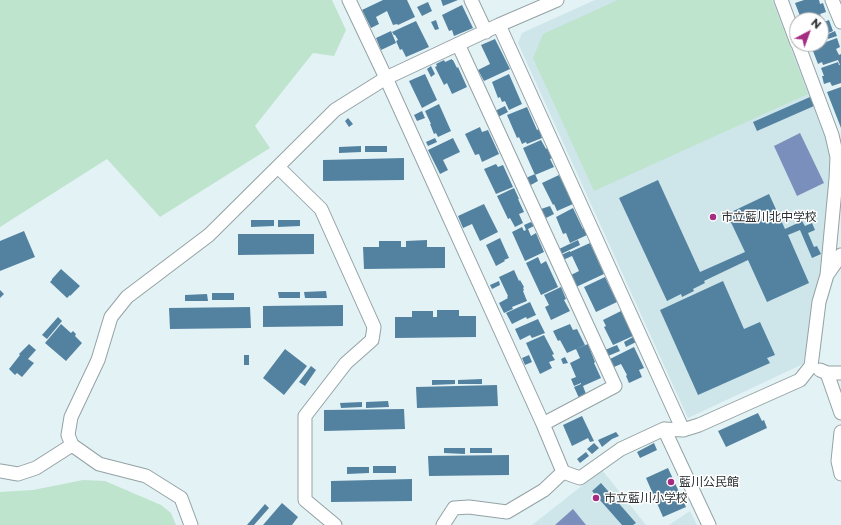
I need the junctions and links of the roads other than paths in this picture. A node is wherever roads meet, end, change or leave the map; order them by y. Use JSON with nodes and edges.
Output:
{"nodes":[{"id":1,"x":349,"y":0,"type":"edge"},
{"id":2,"x":471,"y":0,"type":"edge"},
{"id":3,"x":557,"y":0,"type":"edge"},
{"id":4,"x":781,"y":0,"type":"edge"},
{"id":5,"x":832,"y":0,"type":"edge"},
{"id":6,"x":789,"y":22,"type":"edge"},
{"id":7,"x":841,"y":22,"type":"edge"},
{"id":8,"x":499,"y":25,"type":"junction"},
{"id":9,"x":486,"y":32,"type":"junction"},
{"id":10,"x":458,"y":44,"type":"junction"},
{"id":11,"x":800,"y":52,"type":"edge"},
{"id":12,"x":386,"y":78,"type":"junction"},
{"id":13,"x":278,"y":167,"type":"junction"},
{"id":14,"x":841,"y":255,"type":"edge"},
{"id":15,"x":827,"y":275,"type":"junction"},
{"id":16,"x":811,"y":366,"type":"junction"},
{"id":17,"x":827,"y":373,"type":"junction"},
{"id":18,"x":841,"y":373,"type":"edge"},
{"id":19,"x":841,"y":413,"type":"edge"},
{"id":20,"x":543,"y":424,"type":"junction"},
{"id":21,"x":664,"y":429,"type":"junction"},
{"id":22,"x":683,"y":430,"type":"junction"},
{"id":23,"x":841,"y":432,"type":"edge"},
{"id":24,"x":72,"y":445,"type":"junction"},
{"id":25,"x":0,"y":471,"type":"edge"},
{"id":26,"x":563,"y":472,"type":"junction"},
{"id":27,"x":841,"y":474,"type":"edge"},
{"id":28,"x":192,"y":525,"type":"edge"},
{"id":29,"x":335,"y":525,"type":"edge"},
{"id":30,"x":443,"y":525,"type":"edge"},
{"id":31,"x":709,"y":525,"type":"edge"}],
"edges":[{"from":1,"to":12,"type":"street"},
{"from":2,"to":9,"type":"street"},
{"from":3,"to":8,"type":"street"},
{"from":4,"to":6,"type":"street"},
{"from":5,"to":7,"type":"street"},
{"from":8,"to":9,"type":"street"},
{"from":8,"to":22,"type":"street"},
{"from":9,"to":10,"type":"street"},
{"from":10,"to":12,"type":"street"},
{"from":10,"to":20,"type":"street"},
{"from":11,"to":15,"type":"street"},
{"from":12,"to":13,"type":"street"},
{"from":12,"to":20,"type":"street"},
{"from":13,"to":24,"type":"street"},
{"from":13,"to":29,"type":"street"},
{"from":14,"to":15,"type":"street"},
{"from":15,"to":16,"type":"street"},
{"from":16,"to":17,"type":"street"},
{"from":16,"to":22,"type":"street"},
{"from":17,"to":18,"type":"street"},
{"from":17,"to":19,"type":"street"},
{"from":20,"to":26,"type":"street"},
{"from":21,"to":22,"type":"street"},
{"from":21,"to":26,"type":"street"},
{"from":21,"to":31,"type":"street"},
{"from":23,"to":27,"type":"street"},
{"from":24,"to":25,"type":"street"},
{"from":24,"to":28,"type":"street"},
{"from":26,"to":30,"type":"street"}]}
